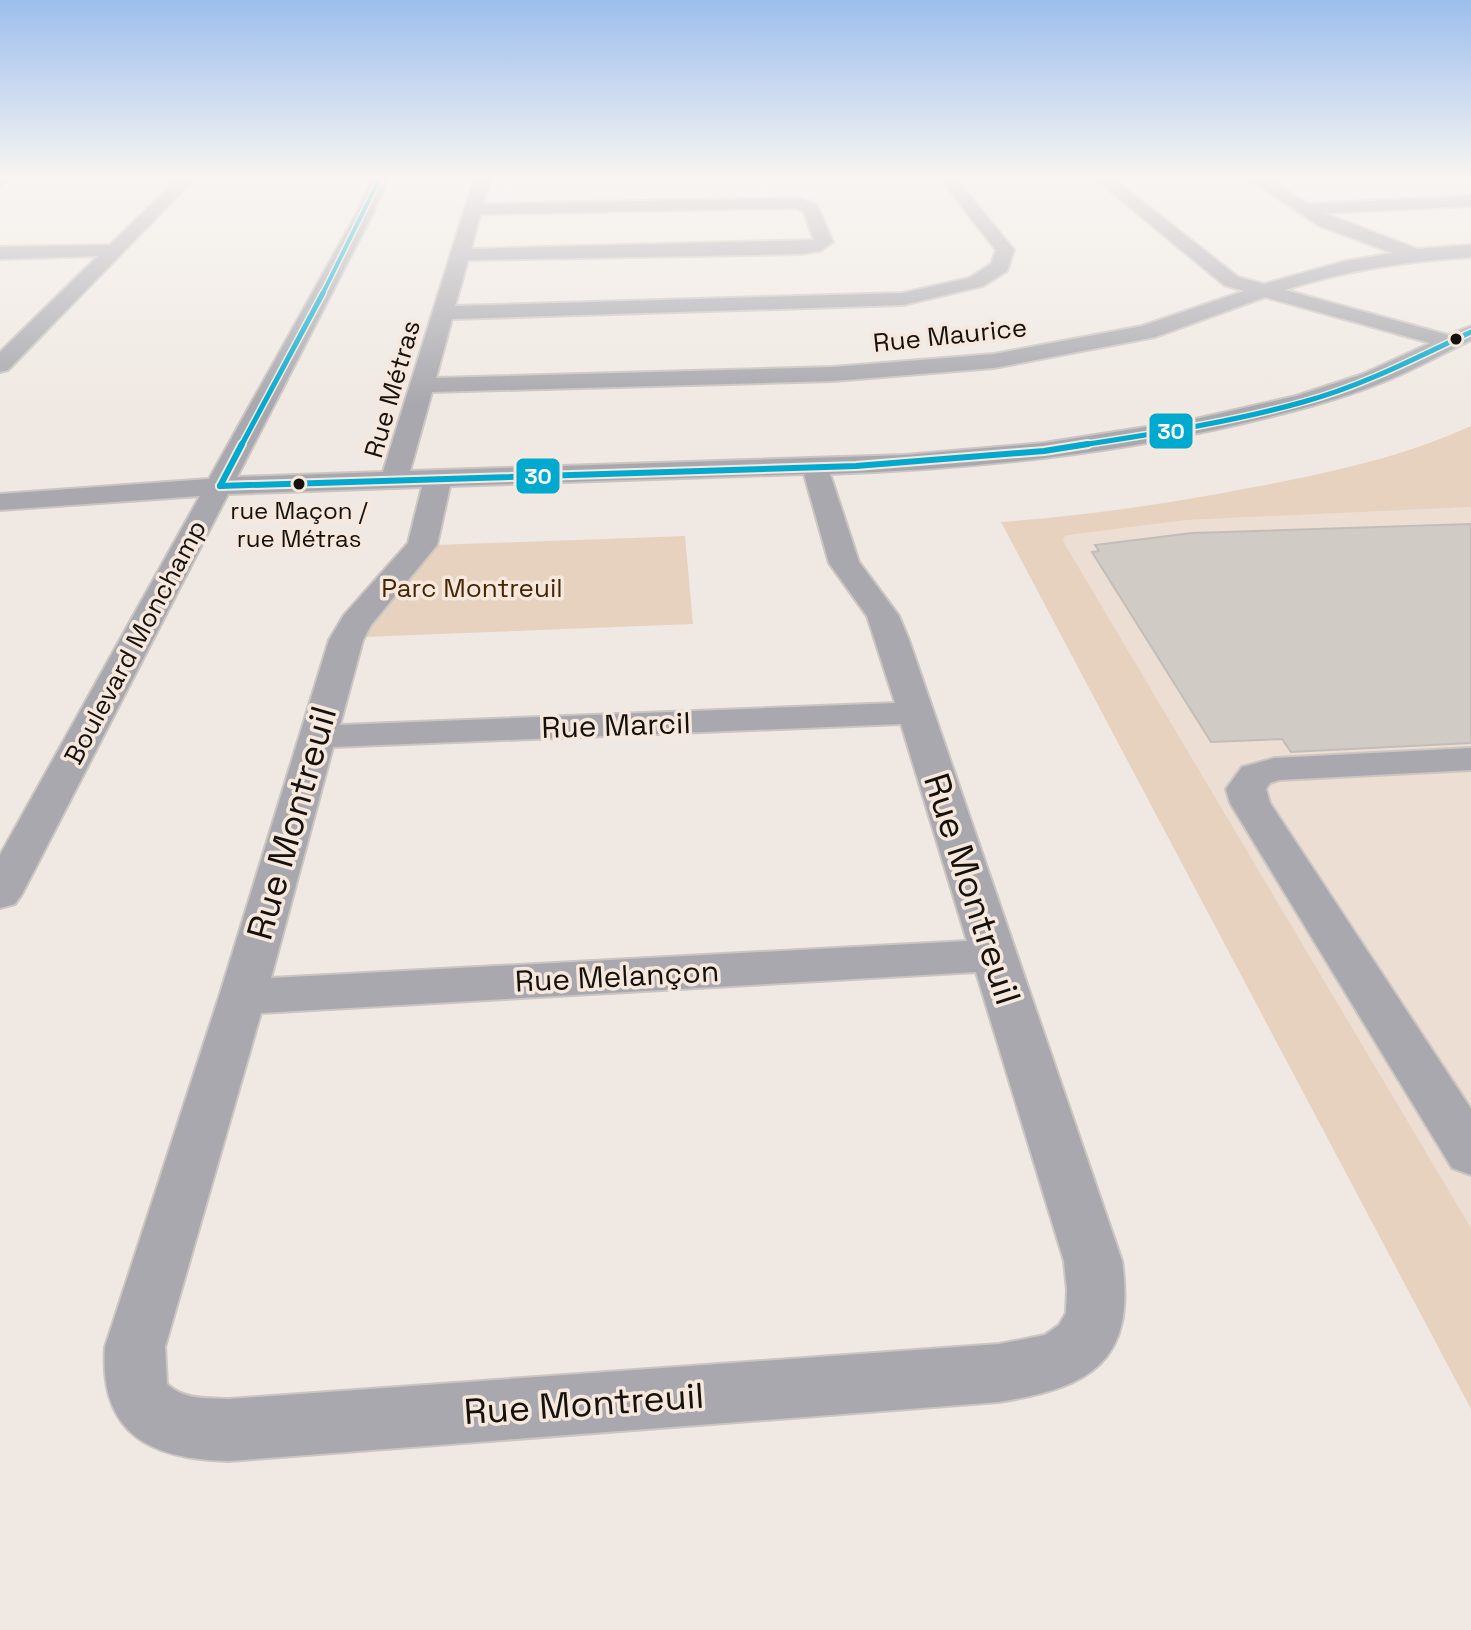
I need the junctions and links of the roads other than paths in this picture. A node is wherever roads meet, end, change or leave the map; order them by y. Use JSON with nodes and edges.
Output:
{"nodes":[{"id":1,"x":36,"y":252,"type":"edge"},
{"id":2,"x":113,"y":252,"type":"edge"},
{"id":3,"x":344,"y":252,"type":"edge"},
{"id":4,"x":461,"y":252,"type":"edge"},
{"id":5,"x":602,"y":252,"type":"edge"},
{"id":6,"x":1005,"y":252,"type":"edge"},
{"id":7,"x":1193,"y":252,"type":"edge"},
{"id":8,"x":1406,"y":252,"type":"edge"},
{"id":9,"x":1456,"y":252,"type":"edge"},
{"id":10,"x":0,"y":253,"type":"edge"},
{"id":11,"x":460,"y":255,"type":"junction"},
{"id":12,"x":1415,"y":255,"type":"junction"},
{"id":13,"x":1261,"y":291,"type":"junction"},
{"id":14,"x":443,"y":313,"type":"junction"},
{"id":15,"x":1459,"y":336,"type":"edge"},
{"id":16,"x":0,"y":365,"type":"edge"},
{"id":17,"x":422,"y":385,"type":"junction"},
{"id":18,"x":815,"y":467,"type":"junction"},
{"id":19,"x":438,"y":479,"type":"junction"},
{"id":20,"x":394,"y":480,"type":"junction"},
{"id":21,"x":220,"y":486,"type":"junction"},
{"id":22,"x":0,"y":502,"type":"edge"},
{"id":23,"x":915,"y":713,"type":"junction"},
{"id":24,"x":317,"y":737,"type":"junction"},
{"id":25,"x":1471,"y":759,"type":"edge"},
{"id":26,"x":0,"y":894,"type":"edge"},
{"id":27,"x":993,"y":955,"type":"junction"},
{"id":28,"x":242,"y":997,"type":"junction"},
{"id":29,"x":1471,"y":1153,"type":"edge"}],
"edges":[{"from":1,"to":10,"type":"street"},
{"from":2,"to":16,"type":"street"},
{"from":3,"to":21,"type":"street","name":"Boulevard Monchamp"},
{"from":4,"to":11,"type":"street","name":"Rue Métras"},
{"from":5,"to":11,"type":"street"},
{"from":6,"to":14,"type":"street"},
{"from":7,"to":13,"type":"street"},
{"from":8,"to":12,"type":"street"},
{"from":9,"to":12,"type":"street","name":"Rue Maurice"},
{"from":11,"to":14,"type":"street","name":"Rue Métras"},
{"from":12,"to":13,"type":"street","name":"Rue Maurice"},
{"from":13,"to":15,"type":"street"},
{"from":13,"to":17,"type":"street","name":"Rue Maurice"},
{"from":14,"to":17,"type":"street","name":"Rue Métras"},
{"from":15,"to":18,"type":"street"},
{"from":17,"to":20,"type":"street","name":"Rue Métras"},
{"from":18,"to":19,"type":"street"},
{"from":18,"to":23,"type":"street","name":"Rue Montreuil"},
{"from":19,"to":20,"type":"street"},
{"from":19,"to":24,"type":"street","name":"Rue Montreuil"},
{"from":20,"to":21,"type":"street"},
{"from":21,"to":22,"type":"street"},
{"from":21,"to":26,"type":"street","name":"Boulevard Monchamp"},
{"from":23,"to":24,"type":"street","name":"Rue Marcil"},
{"from":23,"to":27,"type":"street","name":"Rue Montreuil"},
{"from":24,"to":28,"type":"street","name":"Rue Montreuil"},
{"from":25,"to":29,"type":"street"},
{"from":27,"to":28,"type":"street","name":"Rue Melançon"},
{"from":27,"to":28,"type":"street","name":"Rue Montreuil"}]}
